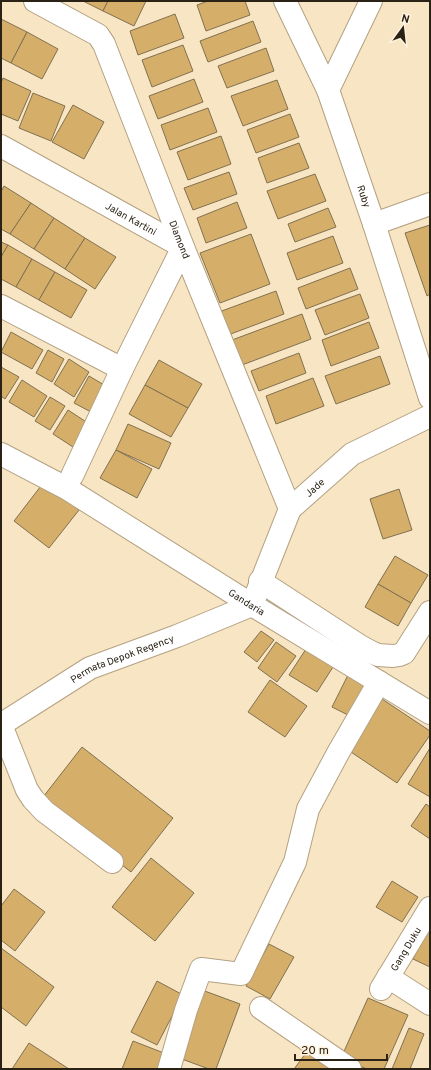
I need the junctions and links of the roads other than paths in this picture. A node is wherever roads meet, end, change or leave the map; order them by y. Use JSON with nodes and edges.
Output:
{"nodes":[{"id":1,"x":35,"y":1,"type":"edge"},
{"id":2,"x":285,"y":1,"type":"edge"},
{"id":3,"x":371,"y":1,"type":"edge"},
{"id":4,"x":328,"y":90,"type":"junction"},
{"id":5,"x":1,"y":146,"type":"edge"},
{"id":6,"x":430,"y":204,"type":"edge"},
{"id":7,"x":374,"y":224,"type":"junction"},
{"id":8,"x":183,"y":247,"type":"junction"},
{"id":9,"x":1,"y":306,"type":"edge"},
{"id":10,"x":122,"y":369,"type":"junction"},
{"id":11,"x":430,"y":398,"type":"edge"},
{"id":12,"x":430,"y":416,"type":"edge"},
{"id":13,"x":1,"y":454,"type":"edge"},
{"id":14,"x":69,"y":482,"type":"junction"},
{"id":15,"x":290,"y":509,"type":"junction"},
{"id":16,"x":260,"y":581,"type":"junction"},
{"id":17,"x":252,"y":605,"type":"junction"},
{"id":18,"x":430,"y":612,"type":"edge"},
{"id":19,"x":379,"y":682,"type":"junction"},
{"id":20,"x":430,"y":713,"type":"edge"},
{"id":21,"x":1,"y":726,"type":"edge"},
{"id":22,"x":112,"y":862,"type":"dead end"},
{"id":23,"x":430,"y":908,"type":"edge"},
{"id":24,"x":430,"y":1004,"type":"edge"},
{"id":25,"x":261,"y":1008,"type":"dead end"},
{"id":26,"x":169,"y":1069,"type":"edge"},
{"id":27,"x":350,"y":1069,"type":"edge"}],
"edges":[{"from":1,"to":8,"type":"street","name":"Diamond"},
{"from":2,"to":4,"type":"street","name":"Ruby"},
{"from":3,"to":4,"type":"street"},
{"from":4,"to":7,"type":"street","name":"Ruby"},
{"from":5,"to":8,"type":"street","name":"Jalan Kartini"},
{"from":6,"to":7,"type":"street"},
{"from":7,"to":11,"type":"street","name":"Ruby"},
{"from":8,"to":10,"type":"street"},
{"from":8,"to":15,"type":"street","name":"Diamond"},
{"from":9,"to":10,"type":"street"},
{"from":10,"to":14,"type":"street"},
{"from":12,"to":15,"type":"street","name":"Jade"},
{"from":13,"to":14,"type":"street","name":"Gandaria"},
{"from":14,"to":17,"type":"street","name":"Gandaria"},
{"from":15,"to":16,"type":"street","name":"Jade"},
{"from":16,"to":17,"type":"street","name":"Jade"},
{"from":16,"to":18,"type":"street"},
{"from":17,"to":19,"type":"street","name":"Gandaria"},
{"from":17,"to":21,"type":"street","name":"Permata Depok Regency"},
{"from":19,"to":20,"type":"street","name":"Gandaria"},
{"from":19,"to":26,"type":"street"},
{"from":21,"to":22,"type":"street"},
{"from":23,"to":24,"type":"street","name":"Gang Duku"},
{"from":25,"to":27,"type":"street"}]}
